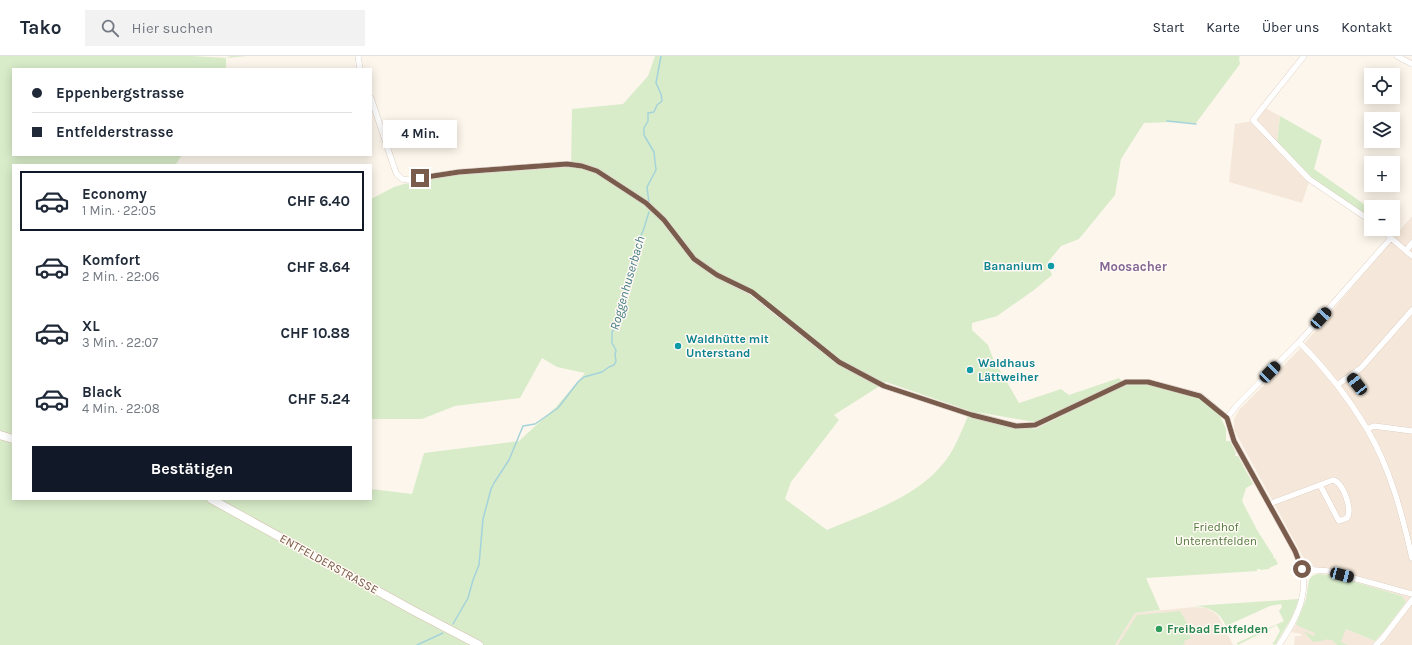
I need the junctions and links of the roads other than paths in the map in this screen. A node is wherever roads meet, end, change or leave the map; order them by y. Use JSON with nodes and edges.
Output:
{"nodes":[{"id":1,"x":358,"y":56,"type":"edge"},
{"id":2,"x":1304,"y":56,"type":"edge"},
{"id":3,"x":1398,"y":56,"type":"edge"},
{"id":4,"x":1412,"y":64,"type":"edge"},
{"id":5,"x":360,"y":68,"type":"edge"},
{"id":6,"x":372,"y":101,"type":"edge"},
{"id":7,"x":1364,"y":216,"type":"edge"},
{"id":8,"x":1391,"y":238,"type":"joint"},
{"id":9,"x":1412,"y":244,"type":"edge"},
{"id":10,"x":1406,"y":251,"type":"junction"},
{"id":11,"x":1412,"y":256,"type":"edge"},
{"id":12,"x":1412,"y":310,"type":"edge"},
{"id":13,"x":1300,"y":342,"type":"junction"},
{"id":14,"x":1350,"y":376,"type":"junction"},
{"id":15,"x":1337,"y":385,"type":"junction"},
{"id":16,"x":1363,"y":392,"type":"dead end"},
{"id":17,"x":1227,"y":418,"type":"junction"},
{"id":18,"x":1367,"y":429,"type":"junction"},
{"id":19,"x":1412,"y":431,"type":"edge"},
{"id":20,"x":0,"y":435,"type":"edge"},
{"id":21,"x":12,"y":439,"type":"edge"},
{"id":22,"x":1320,"y":485,"type":"junction"},
{"id":23,"x":213,"y":500,"type":"edge"},
{"id":24,"x":1269,"y":504,"type":"junction"},
{"id":25,"x":1412,"y":558,"type":"edge"},
{"id":26,"x":1302,"y":569,"type":"junction"},
{"id":27,"x":1412,"y":594,"type":"edge"},
{"id":28,"x":1412,"y":600,"type":"edge"},
{"id":29,"x":479,"y":645,"type":"edge"},
{"id":30,"x":1279,"y":645,"type":"edge"},
{"id":31,"x":1376,"y":645,"type":"edge"}],
"edges":[{"from":1,"to":5,"type":"street"},
{"from":2,"to":7,"type":"street"},
{"from":3,"to":4,"type":"street"},
{"from":6,"to":17,"type":"street"},
{"from":8,"to":10,"type":"street"},
{"from":8,"to":13,"type":"street"},
{"from":9,"to":10,"type":"street"},
{"from":10,"to":11,"type":"street"},
{"from":12,"to":14,"type":"street"},
{"from":13,"to":15,"type":"street"},
{"from":13,"to":17,"type":"street"},
{"from":14,"to":15,"type":"street"},
{"from":14,"to":16,"type":"street"},
{"from":15,"to":18,"type":"street"},
{"from":17,"to":24,"type":"street"},
{"from":18,"to":19,"type":"street"},
{"from":18,"to":25,"type":"street"},
{"from":20,"to":21,"type":"street"},
{"from":22,"to":22,"type":"street"},
{"from":22,"to":24,"type":"street"},
{"from":23,"to":29,"type":"street","name":"ENTFELDERSTRASSE"},
{"from":24,"to":26,"type":"street"},
{"from":26,"to":27,"type":"street"},
{"from":26,"to":30,"type":"street"},
{"from":28,"to":31,"type":"street"}]}
